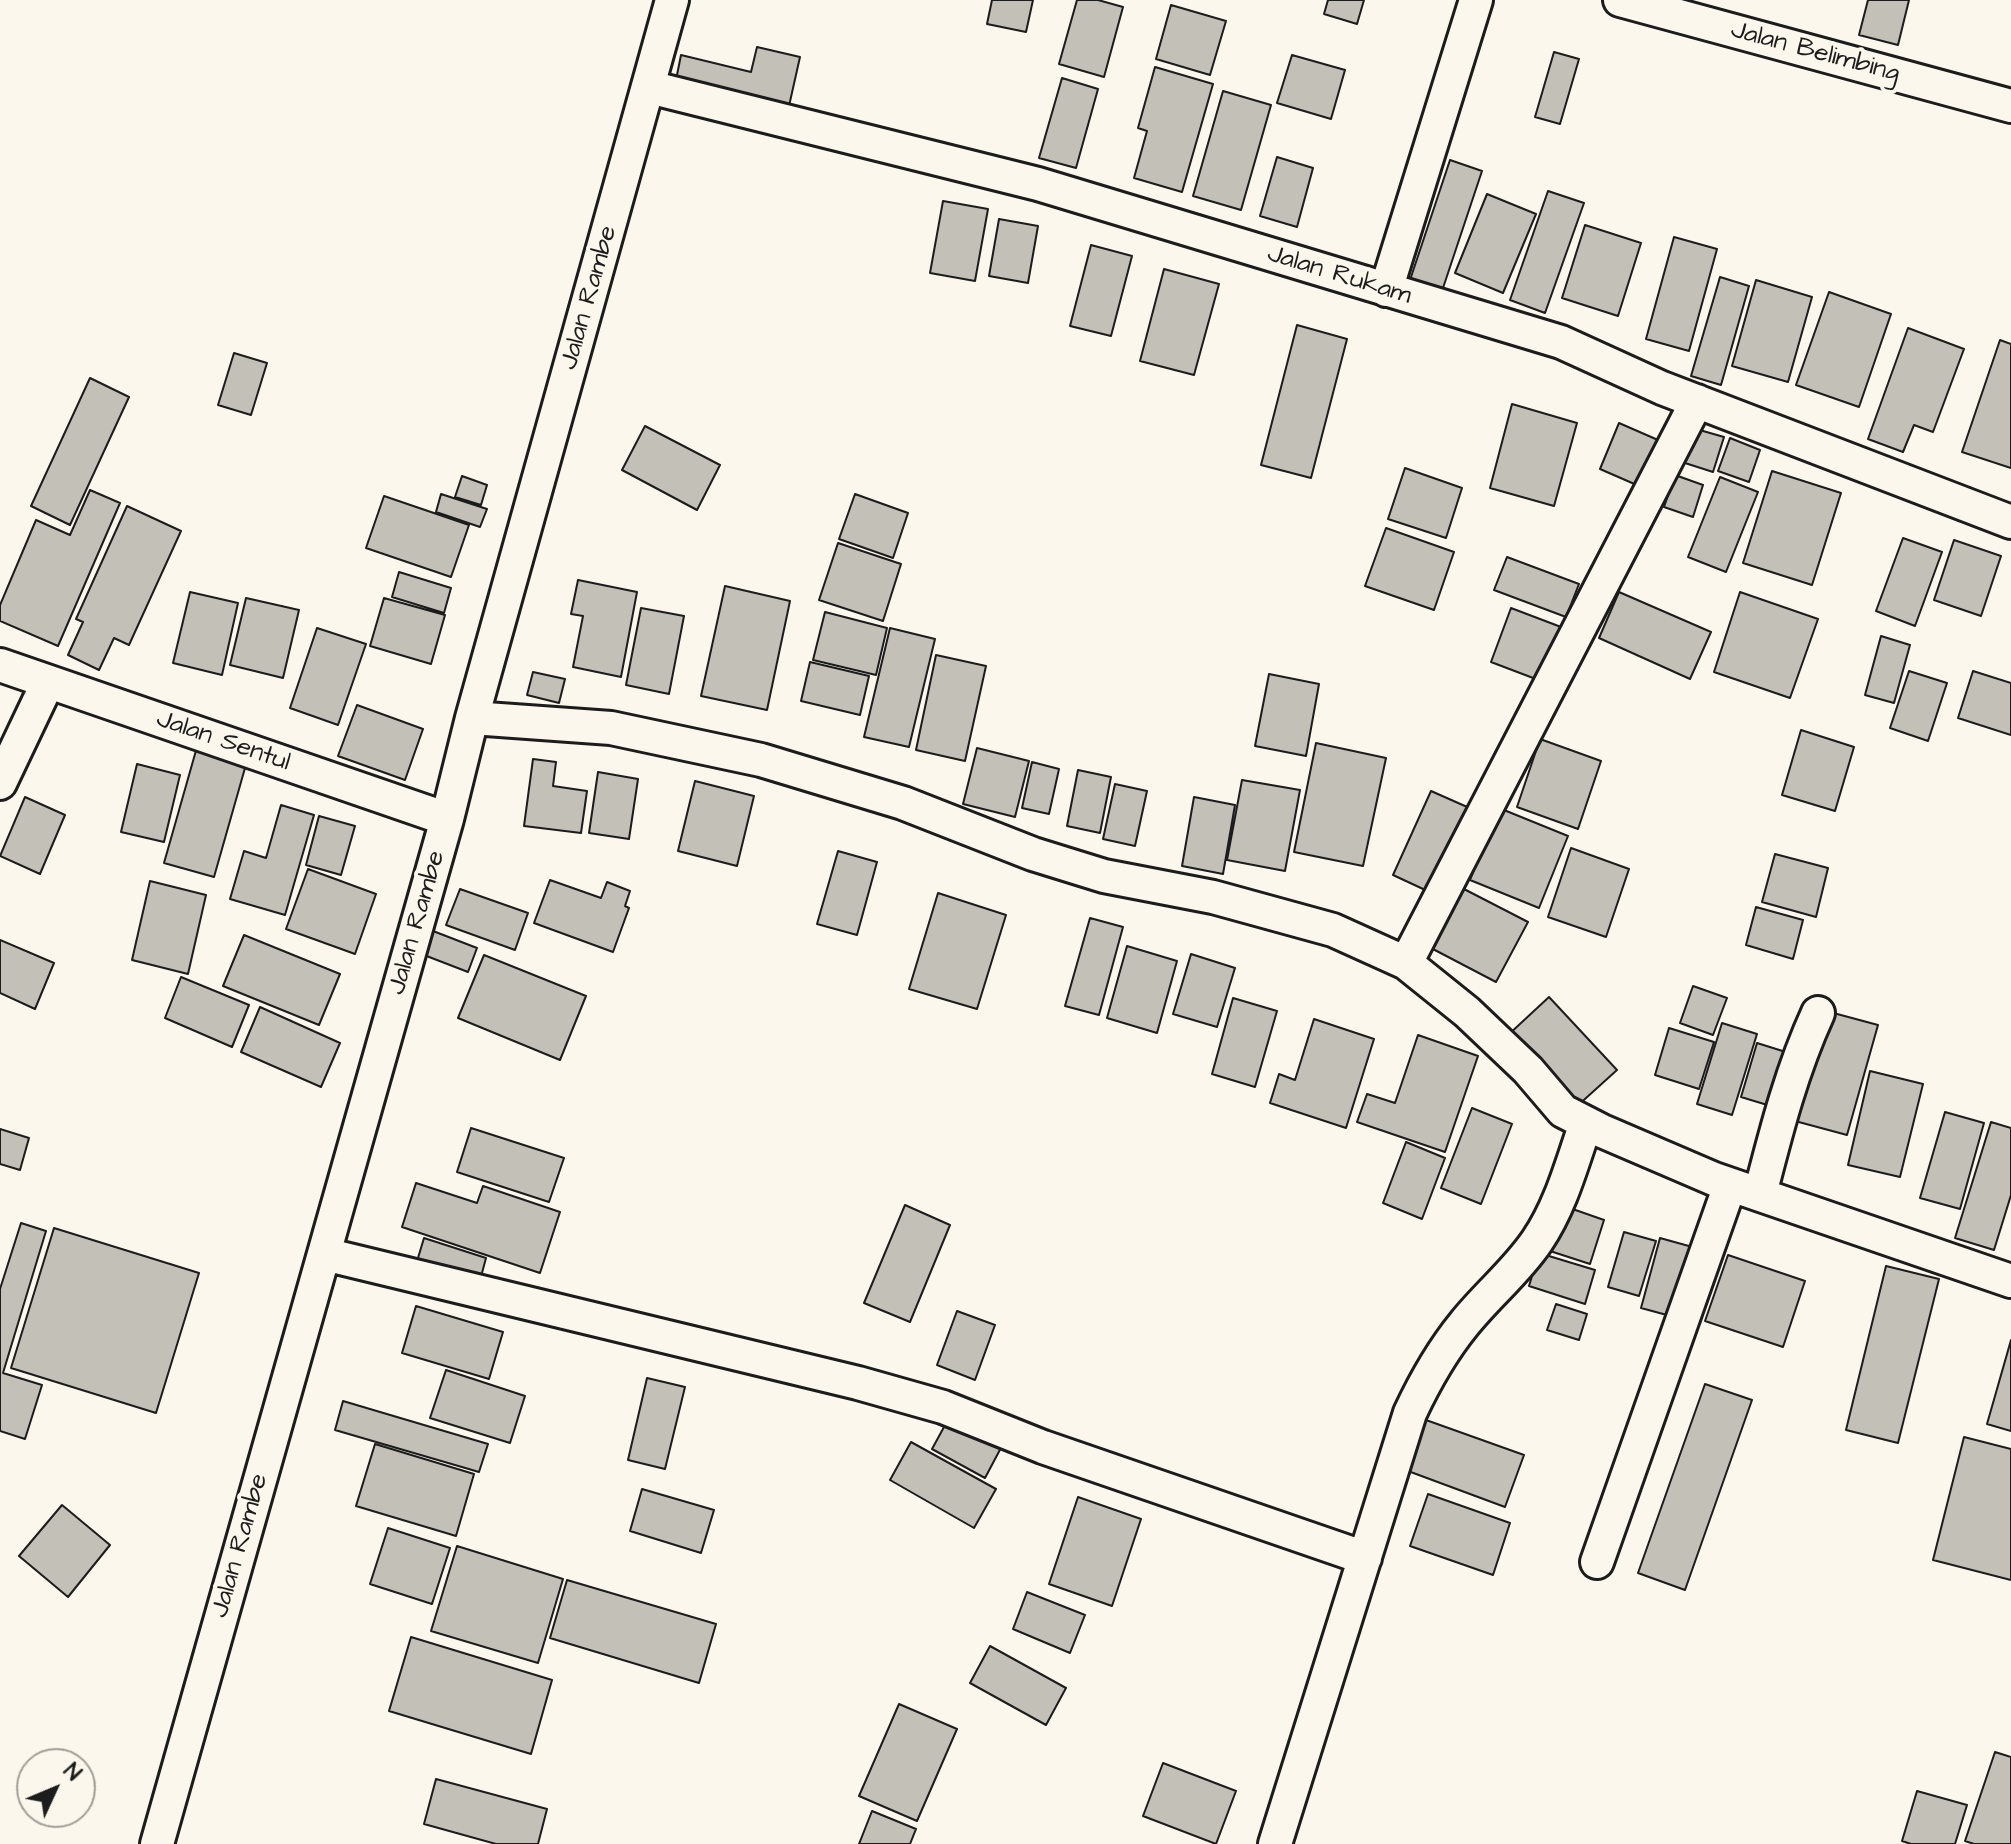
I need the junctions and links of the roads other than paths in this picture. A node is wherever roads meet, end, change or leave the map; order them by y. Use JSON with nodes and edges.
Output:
{"nodes":[{"id":1,"x":672,"y":0,"type":"edge"},
{"id":2,"x":1476,"y":0,"type":"edge"},
{"id":3,"x":1620,"y":0,"type":"edge"},
{"id":4,"x":649,"y":87,"type":"junction"},
{"id":5,"x":2011,"y":106,"type":"edge"},
{"id":6,"x":1386,"y":290,"type":"junction"},
{"id":7,"x":1697,"y":401,"type":"junction"},
{"id":8,"x":2011,"y":522,"type":"edge"},
{"id":9,"x":0,"y":665,"type":"edge"},
{"id":10,"x":48,"y":682,"type":"junction"},
{"id":11,"x":472,"y":718,"type":"junction"},
{"id":12,"x":0,"y":783,"type":"edge"},
{"id":13,"x":447,"y":819,"type":"junction"},
{"id":14,"x":1406,"y":963,"type":"junction"},
{"id":15,"x":1818,"y":1013,"type":"dead end"},
{"id":16,"x":1586,"y":1123,"type":"junction"},
{"id":17,"x":1745,"y":1190,"type":"junction"},
{"id":18,"x":324,"y":1254,"type":"junction"},
{"id":19,"x":2011,"y":1281,"type":"edge"},
{"id":20,"x":1365,"y":1558,"type":"junction"},
{"id":21,"x":1597,"y":1562,"type":"dead end"},
{"id":22,"x":157,"y":1844,"type":"edge"},
{"id":23,"x":1275,"y":1844,"type":"edge"}],
"edges":[{"from":1,"to":4,"type":"street","name":"Jalan Rambe"},
{"from":2,"to":6,"type":"street"},
{"from":3,"to":5,"type":"street","name":"Jalan Belimbing"},
{"from":4,"to":6,"type":"street","name":"Jalan Rukam"},
{"from":4,"to":11,"type":"street","name":"Jalan Rambe"},
{"from":6,"to":7,"type":"street","name":"Jalan Rukam"},
{"from":7,"to":8,"type":"street","name":"Jalan Rukam"},
{"from":7,"to":14,"type":"street"},
{"from":9,"to":10,"type":"street","name":"Jalan Sentul"},
{"from":10,"to":12,"type":"street"},
{"from":10,"to":13,"type":"street","name":"Jalan Sentul"},
{"from":11,"to":13,"type":"street","name":"Jalan Rambe"},
{"from":11,"to":14,"type":"street"},
{"from":13,"to":18,"type":"street","name":"Jalan Rambe"},
{"from":14,"to":16,"type":"street"},
{"from":15,"to":17,"type":"street"},
{"from":16,"to":17,"type":"street"},
{"from":16,"to":20,"type":"street"},
{"from":17,"to":19,"type":"street"},
{"from":17,"to":21,"type":"street"},
{"from":18,"to":20,"type":"street"},
{"from":18,"to":22,"type":"street","name":"Jalan Rambe"},
{"from":20,"to":23,"type":"street"}]}
